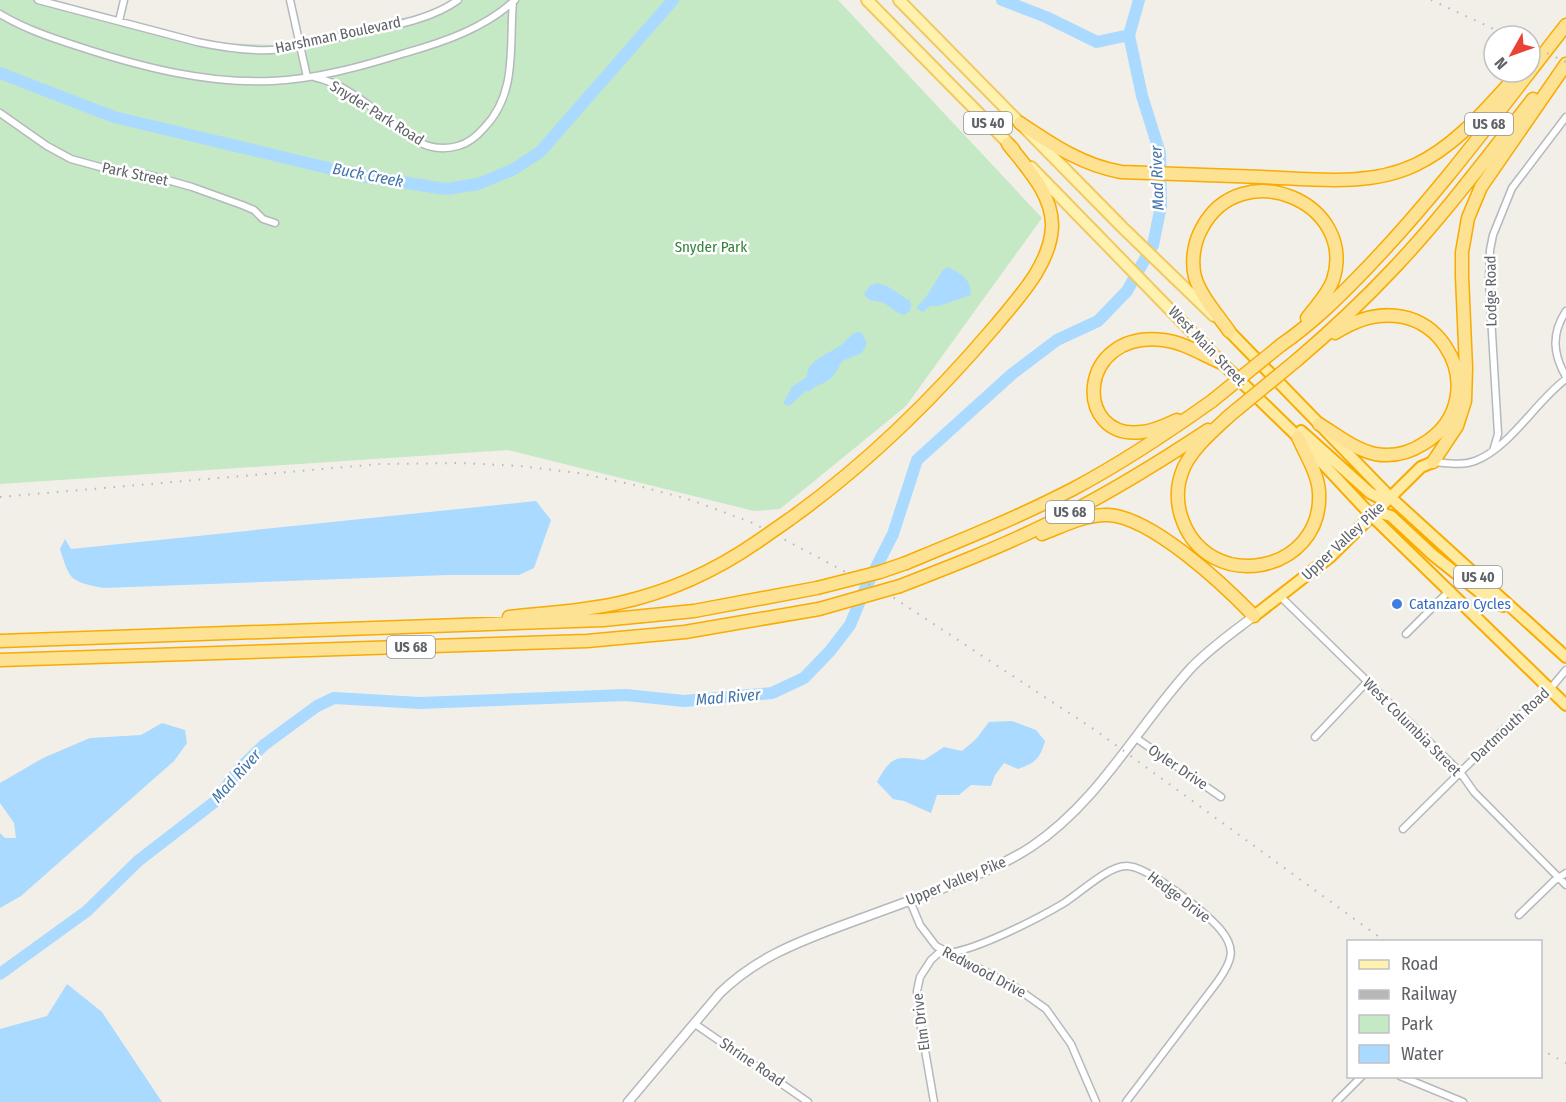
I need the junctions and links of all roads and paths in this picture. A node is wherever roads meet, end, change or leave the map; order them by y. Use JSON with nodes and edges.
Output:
{"nodes":[{"id":1,"x":38,"y":0,"type":"edge"},
{"id":2,"x":124,"y":0,"type":"edge"},
{"id":3,"x":290,"y":0,"type":"edge"},
{"id":4,"x":458,"y":0,"type":"edge"},
{"id":5,"x":867,"y":0,"type":"edge"},
{"id":6,"x":899,"y":0,"type":"edge"},
{"id":7,"x":514,"y":1,"type":"edge"},
{"id":8,"x":0,"y":14,"type":"edge"},
{"id":9,"x":119,"y":21,"type":"junction"},
{"id":10,"x":1565,"y":26,"type":"edge"},
{"id":11,"x":300,"y":46,"type":"junction"},
{"id":12,"x":1542,"y":50,"type":"edge"},
{"id":13,"x":1566,"y":57,"type":"edge"},
{"id":14,"x":1566,"y":64,"type":"edge"},
{"id":15,"x":309,"y":77,"type":"junction"},
{"id":16,"x":1509,"y":84,"type":"edge"},
{"id":17,"x":0,"y":113,"type":"edge"},
{"id":18,"x":1566,"y":117,"type":"edge"},
{"id":19,"x":1020,"y":123,"type":"junction"},
{"id":20,"x":1008,"y":144,"type":"junction"},
{"id":21,"x":275,"y":223,"type":"dead end"},
{"id":22,"x":1566,"y":311,"type":"edge"},
{"id":23,"x":1229,"y":331,"type":"junction"},
{"id":24,"x":1281,"y":345,"type":"junction"},
{"id":25,"x":1298,"y":360,"type":"junction"},
{"id":26,"x":1222,"y":363,"type":"junction"},
{"id":27,"x":1566,"y":378,"type":"edge"},
{"id":28,"x":1212,"y":401,"type":"junction"},
{"id":29,"x":1269,"y":408,"type":"junction"},
{"id":30,"x":1229,"y":416,"type":"junction"},
{"id":31,"x":1319,"y":424,"type":"junction"},
{"id":32,"x":1298,"y":437,"type":"junction"},
{"id":33,"x":1493,"y":451,"type":"junction"},
{"id":34,"x":1433,"y":462,"type":"junction"},
{"id":35,"x":1390,"y":496,"type":"junction"},
{"id":36,"x":1371,"y":515,"type":"junction"},
{"id":37,"x":981,"y":554,"type":"junction"},
{"id":38,"x":1449,"y":591,"type":"junction"},
{"id":39,"x":1281,"y":597,"type":"junction"},
{"id":40,"x":1254,"y":616,"type":"junction"},
{"id":41,"x":429,"y":627,"type":"junction"},
{"id":42,"x":1534,"y":628,"type":"junction"},
{"id":43,"x":1406,"y":634,"type":"dead end"},
{"id":44,"x":0,"y":641,"type":"edge"},
{"id":45,"x":1566,"y":657,"type":"edge"},
{"id":46,"x":0,"y":660,"type":"edge"},
{"id":47,"x":1566,"y":670,"type":"edge"},
{"id":48,"x":1367,"y":682,"type":"junction"},
{"id":49,"x":1550,"y":688,"type":"junction"},
{"id":50,"x":1566,"y":705,"type":"edge"},
{"id":51,"x":1315,"y":737,"type":"dead end"},
{"id":52,"x":1136,"y":738,"type":"junction"},
{"id":53,"x":1460,"y":772,"type":"junction"},
{"id":54,"x":1221,"y":797,"type":"dead end"},
{"id":55,"x":1402,"y":829,"type":"dead end"},
{"id":56,"x":1566,"y":873,"type":"edge"},
{"id":57,"x":1559,"y":878,"type":"junction"},
{"id":58,"x":1566,"y":885,"type":"edge"},
{"id":59,"x":910,"y":901,"type":"junction"},
{"id":60,"x":1519,"y":915,"type":"dead end"},
{"id":61,"x":945,"y":951,"type":"junction"},
{"id":62,"x":695,"y":1024,"type":"junction"},
{"id":63,"x":1361,"y":1078,"type":"edge"},
{"id":64,"x":1403,"y":1078,"type":"edge"},
{"id":65,"x":628,"y":1102,"type":"edge"},
{"id":66,"x":808,"y":1102,"type":"edge"},
{"id":67,"x":934,"y":1102,"type":"edge"},
{"id":68,"x":1096,"y":1102,"type":"edge"},
{"id":69,"x":1126,"y":1102,"type":"edge"},
{"id":70,"x":1336,"y":1102,"type":"edge"},
{"id":71,"x":1463,"y":1102,"type":"edge"}],
"edges":[{"from":1,"to":9,"type":"street","name":"Harshman Boulevard"},
{"from":2,"to":9,"type":"street"},
{"from":3,"to":11,"type":"street"},
{"from":4,"to":11,"type":"street","name":"Harshman Boulevard"},
{"from":5,"to":20,"type":"main road","name":"West Main Street","number":"US 40"},
{"from":6,"to":19,"type":"main road","name":"West Main Street","number":"US 40"},
{"from":7,"to":15,"type":"street","name":"Snyder Park Road"},
{"from":7,"to":15,"type":"street","name":"Snyder Park Road"},
{"from":8,"to":15,"type":"street","name":"Snyder Park Road"},
{"from":9,"to":11,"type":"street","name":"Harshman Boulevard"},
{"from":10,"to":12,"type":"highway"},
{"from":10,"to":24,"type":"highway","number":"US 68"},
{"from":11,"to":15,"type":"street"},
{"from":13,"to":25,"type":"highway","number":"US 68"},
{"from":14,"to":34,"type":"highway"},
{"from":16,"to":19,"type":"highway"},
{"from":17,"to":21,"type":"street","name":"Park Street"},
{"from":18,"to":33,"type":"street","name":"Lodge Road"},
{"from":19,"to":23,"type":"main road","name":"West Main Street","number":"US 40"},
{"from":20,"to":26,"type":"main road","name":"West Main Street","number":"US 40"},
{"from":20,"to":41,"type":"highway","bridge":true},
{"from":22,"to":27,"type":"street"},
{"from":23,"to":24,"type":"highway"},
{"from":23,"to":31,"type":"highway","name":"West Main Street","number":"US 40"},
{"from":24,"to":28,"type":"highway","number":"US 68","bridge":true},
{"from":25,"to":30,"type":"highway","number":"US 68","bridge":true},
{"from":25,"to":31,"type":"highway"},
{"from":26,"to":28,"type":"highway"},
{"from":26,"to":29,"type":"highway","name":"West Main Street","number":"US 40"},
{"from":27,"to":33,"type":"street"},
{"from":28,"to":41,"type":"highway","number":"US 68","bridge":true},
{"from":29,"to":32,"type":"highway","name":"West Main Street","number":"US 40"},
{"from":29,"to":35,"type":"highway"},
{"from":30,"to":32,"type":"highway"},
{"from":30,"to":37,"type":"highway","number":"US 68"},
{"from":31,"to":35,"type":"highway","name":"West Main Street","number":"US 40"},
{"from":32,"to":36,"type":"highway","name":"West Main Street","number":"US 40"},
{"from":33,"to":34,"type":"street"},
{"from":34,"to":35,"type":"highway","name":"Upper Valley Pike"},
{"from":35,"to":36,"type":"highway","name":"Upper Valley Pike"},
{"from":35,"to":42,"type":"highway","name":"West Main Street","number":"US 40"},
{"from":36,"to":38,"type":"highway","name":"West Main Street","number":"US 40"},
{"from":36,"to":39,"type":"highway","name":"Upper Valley Pike"},
{"from":36,"to":42,"type":"highway"},
{"from":37,"to":40,"type":"highway"},
{"from":37,"to":46,"type":"highway","number":"US 68","bridge":true},
{"from":38,"to":43,"type":"street"},
{"from":38,"to":49,"type":"highway","name":"West Main Street","number":"US 40"},
{"from":39,"to":40,"type":"highway","name":"Upper Valley Pike"},
{"from":39,"to":48,"type":"street","name":"West Columbia Street"},
{"from":40,"to":52,"type":"street","name":"Upper Valley Pike"},
{"from":41,"to":44,"type":"highway","number":"US 68"},
{"from":42,"to":45,"type":"highway","name":"West Main Street","number":"US 40"},
{"from":47,"to":49,"type":"street","name":"Dartmouth Road"},
{"from":48,"to":51,"type":"street"},
{"from":48,"to":53,"type":"street","name":"West Columbia Street"},
{"from":49,"to":50,"type":"highway","number":"US 40"},
{"from":49,"to":53,"type":"street","name":"Dartmouth Road"},
{"from":52,"to":54,"type":"street","name":"Oyler Drive"},
{"from":52,"to":59,"type":"street","name":"Upper Valley Pike"},
{"from":53,"to":55,"type":"street","name":"Dartmouth Road"},
{"from":53,"to":57,"type":"street","name":"West Columbia Street"},
{"from":56,"to":57,"type":"street"},
{"from":57,"to":58,"type":"street","name":"West Columbia Street"},
{"from":57,"to":60,"type":"street"},
{"from":59,"to":61,"type":"street","name":"Redwood Drive"},
{"from":59,"to":62,"type":"street","name":"Upper Valley Pike"},
{"from":61,"to":67,"type":"street","name":"Elm Drive"},
{"from":61,"to":68,"type":"street","name":"Redwood Drive"},
{"from":61,"to":69,"type":"street","name":"Hedge Drive"},
{"from":62,"to":65,"type":"street","name":"Upper Valley Pike"},
{"from":62,"to":66,"type":"street","name":"Shrine Road"},
{"from":63,"to":70,"type":"street"},
{"from":64,"to":71,"type":"street"}]}
